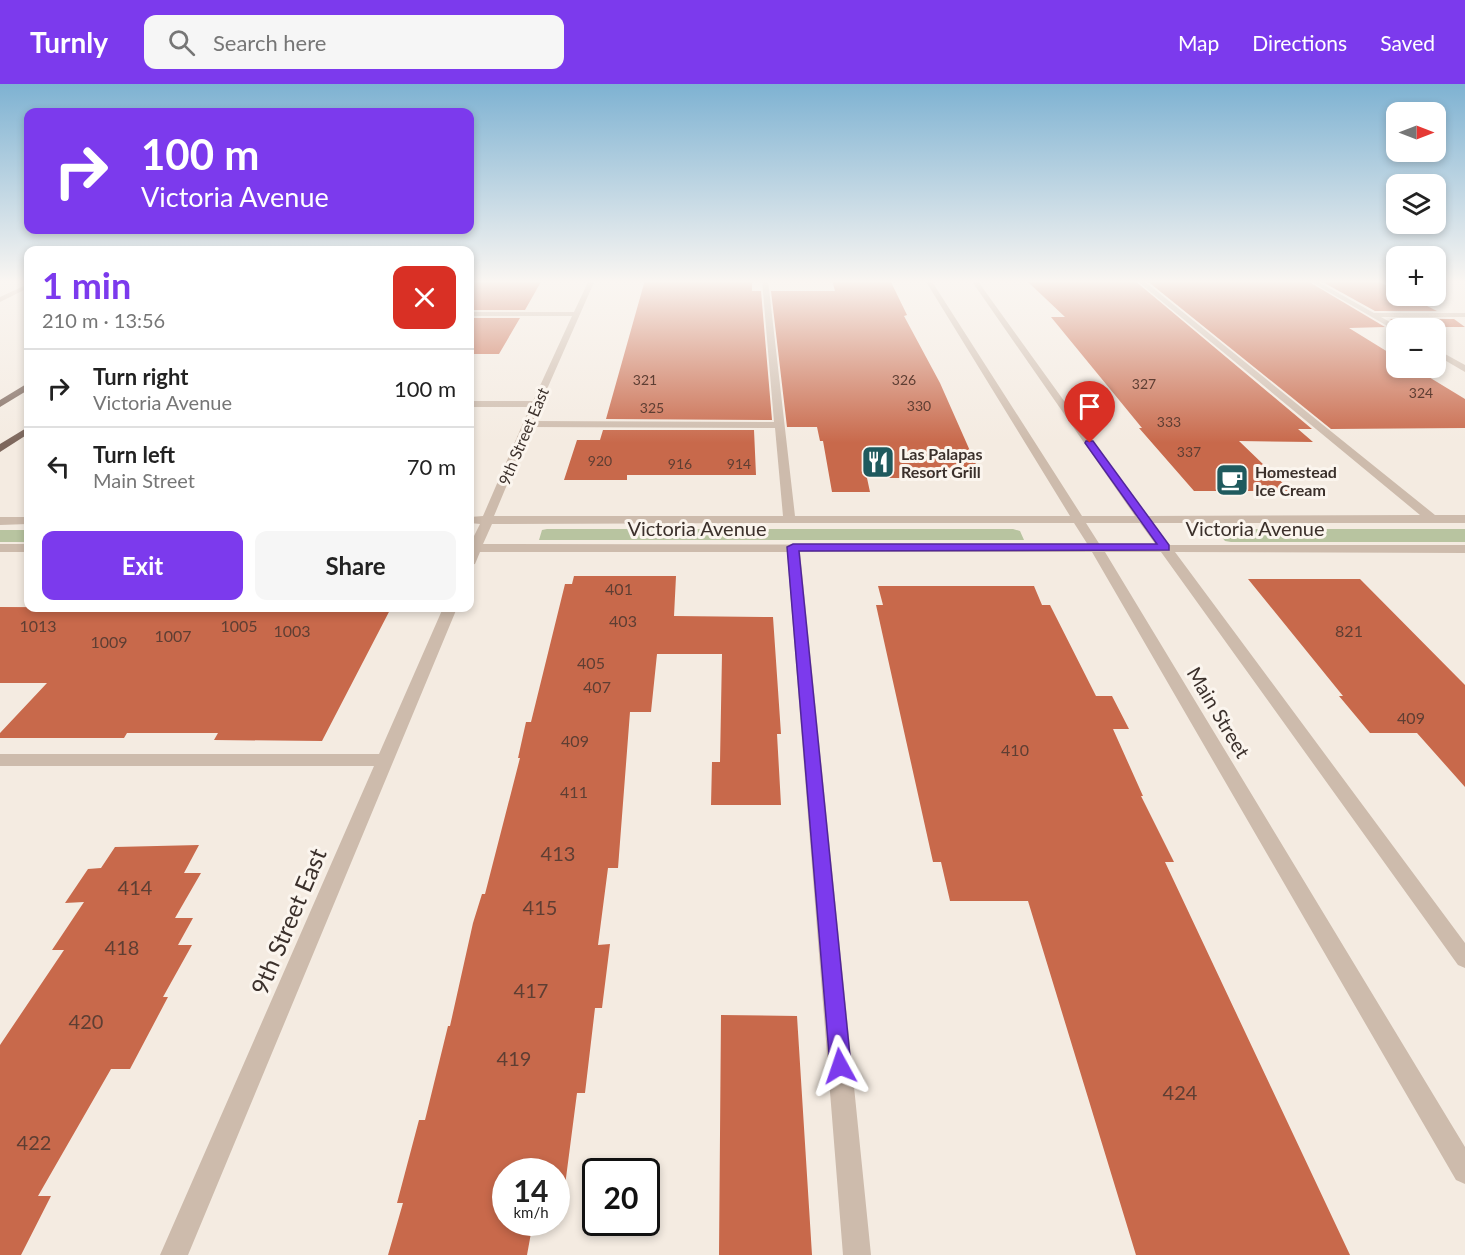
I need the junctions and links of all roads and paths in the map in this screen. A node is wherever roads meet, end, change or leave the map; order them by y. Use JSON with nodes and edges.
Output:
{"nodes":[{"id":1,"x":567,"y":335,"type":"edge"},
{"id":2,"x":770,"y":335,"type":"edge"},
{"id":3,"x":962,"y":335,"type":"edge"},
{"id":4,"x":1013,"y":335,"type":"edge"},
{"id":5,"x":1206,"y":335,"type":"edge"},
{"id":6,"x":1446,"y":358,"type":"edge"},
{"id":7,"x":1465,"y":369,"type":"edge"},
{"id":8,"x":24,"y":389,"type":"edge"},
{"id":9,"x":0,"y":404,"type":"edge"},
{"id":10,"x":474,"y":404,"type":"edge"},
{"id":11,"x":537,"y":404,"type":"junction"},
{"id":12,"x":526,"y":424,"type":"junction"},
{"id":13,"x":779,"y":425,"type":"junction"},
{"id":14,"x":24,"y":433,"type":"edge"},
{"id":15,"x":0,"y":449,"type":"edge"},
{"id":16,"x":1432,"y":519,"type":"junction"},
{"id":17,"x":1465,"y":519,"type":"edge"},
{"id":18,"x":474,"y":520,"type":"edge"},
{"id":19,"x":487,"y":520,"type":"junction"},
{"id":20,"x":789,"y":520,"type":"junction"},
{"id":21,"x":1078,"y":520,"type":"junction"},
{"id":22,"x":1144,"y":520,"type":"junction"},
{"id":23,"x":0,"y":521,"type":"edge"},
{"id":24,"x":24,"y":521,"type":"edge"},
{"id":25,"x":474,"y":546,"type":"edge"},
{"id":26,"x":793,"y":547,"type":"junction"},
{"id":27,"x":1165,"y":547,"type":"junction"},
{"id":28,"x":0,"y":548,"type":"edge"},
{"id":29,"x":24,"y":548,"type":"edge"},
{"id":30,"x":474,"y":548,"type":"edge"},
{"id":31,"x":1096,"y":548,"type":"junction"},
{"id":32,"x":1465,"y":549,"type":"edge"},
{"id":33,"x":448,"y":612,"type":"edge"},
{"id":34,"x":0,"y":760,"type":"edge"},
{"id":35,"x":384,"y":760,"type":"junction"},
{"id":36,"x":1465,"y":959,"type":"edge"},
{"id":37,"x":1465,"y":1171,"type":"edge"},
{"id":38,"x":174,"y":1255,"type":"edge"},
{"id":39,"x":857,"y":1255,"type":"edge"}],
"edges":[{"from":1,"to":11,"type":"street","name":"9th Street East"},
{"from":2,"to":13,"type":"street"},
{"from":3,"to":21,"type":"street","name":"Main Street"},
{"from":4,"to":22,"type":"street"},
{"from":5,"to":16,"type":"street"},
{"from":6,"to":7,"type":"street"},
{"from":8,"to":9,"type":"main road"},
{"from":10,"to":11,"type":"street"},
{"from":11,"to":12,"type":"street","name":"9th Street East"},
{"from":12,"to":13,"type":"street"},
{"from":12,"to":19,"type":"street","name":"9th Street East"},
{"from":13,"to":20,"type":"street"},
{"from":14,"to":15,"type":"main road"},
{"from":16,"to":17,"type":"street","name":"Victoria Avenue"},
{"from":16,"to":22,"type":"street","name":"Victoria Avenue"},
{"from":18,"to":19,"type":"street","name":"Victoria Avenue"},
{"from":19,"to":20,"type":"street","name":"Victoria Avenue"},
{"from":19,"to":25,"type":"street","name":"9th Street East"},
{"from":20,"to":21,"type":"street","name":"Victoria Avenue"},
{"from":21,"to":22,"type":"street","name":"Victoria Avenue"},
{"from":21,"to":31,"type":"street","name":"Main Street"},
{"from":22,"to":27,"type":"street"},
{"from":23,"to":24,"type":"street"},
{"from":26,"to":30,"type":"street","name":"Victoria Avenue"},
{"from":26,"to":31,"type":"street","name":"Victoria Avenue"},
{"from":26,"to":39,"type":"street"},
{"from":27,"to":31,"type":"street","name":"Victoria Avenue"},
{"from":27,"to":32,"type":"street","name":"Victoria Avenue"},
{"from":27,"to":36,"type":"street"},
{"from":28,"to":29,"type":"street"},
{"from":31,"to":37,"type":"street","name":"Main Street"},
{"from":33,"to":35,"type":"street","name":"9th Street East"},
{"from":34,"to":35,"type":"street"},
{"from":35,"to":38,"type":"street","name":"9th Street East"}]}
